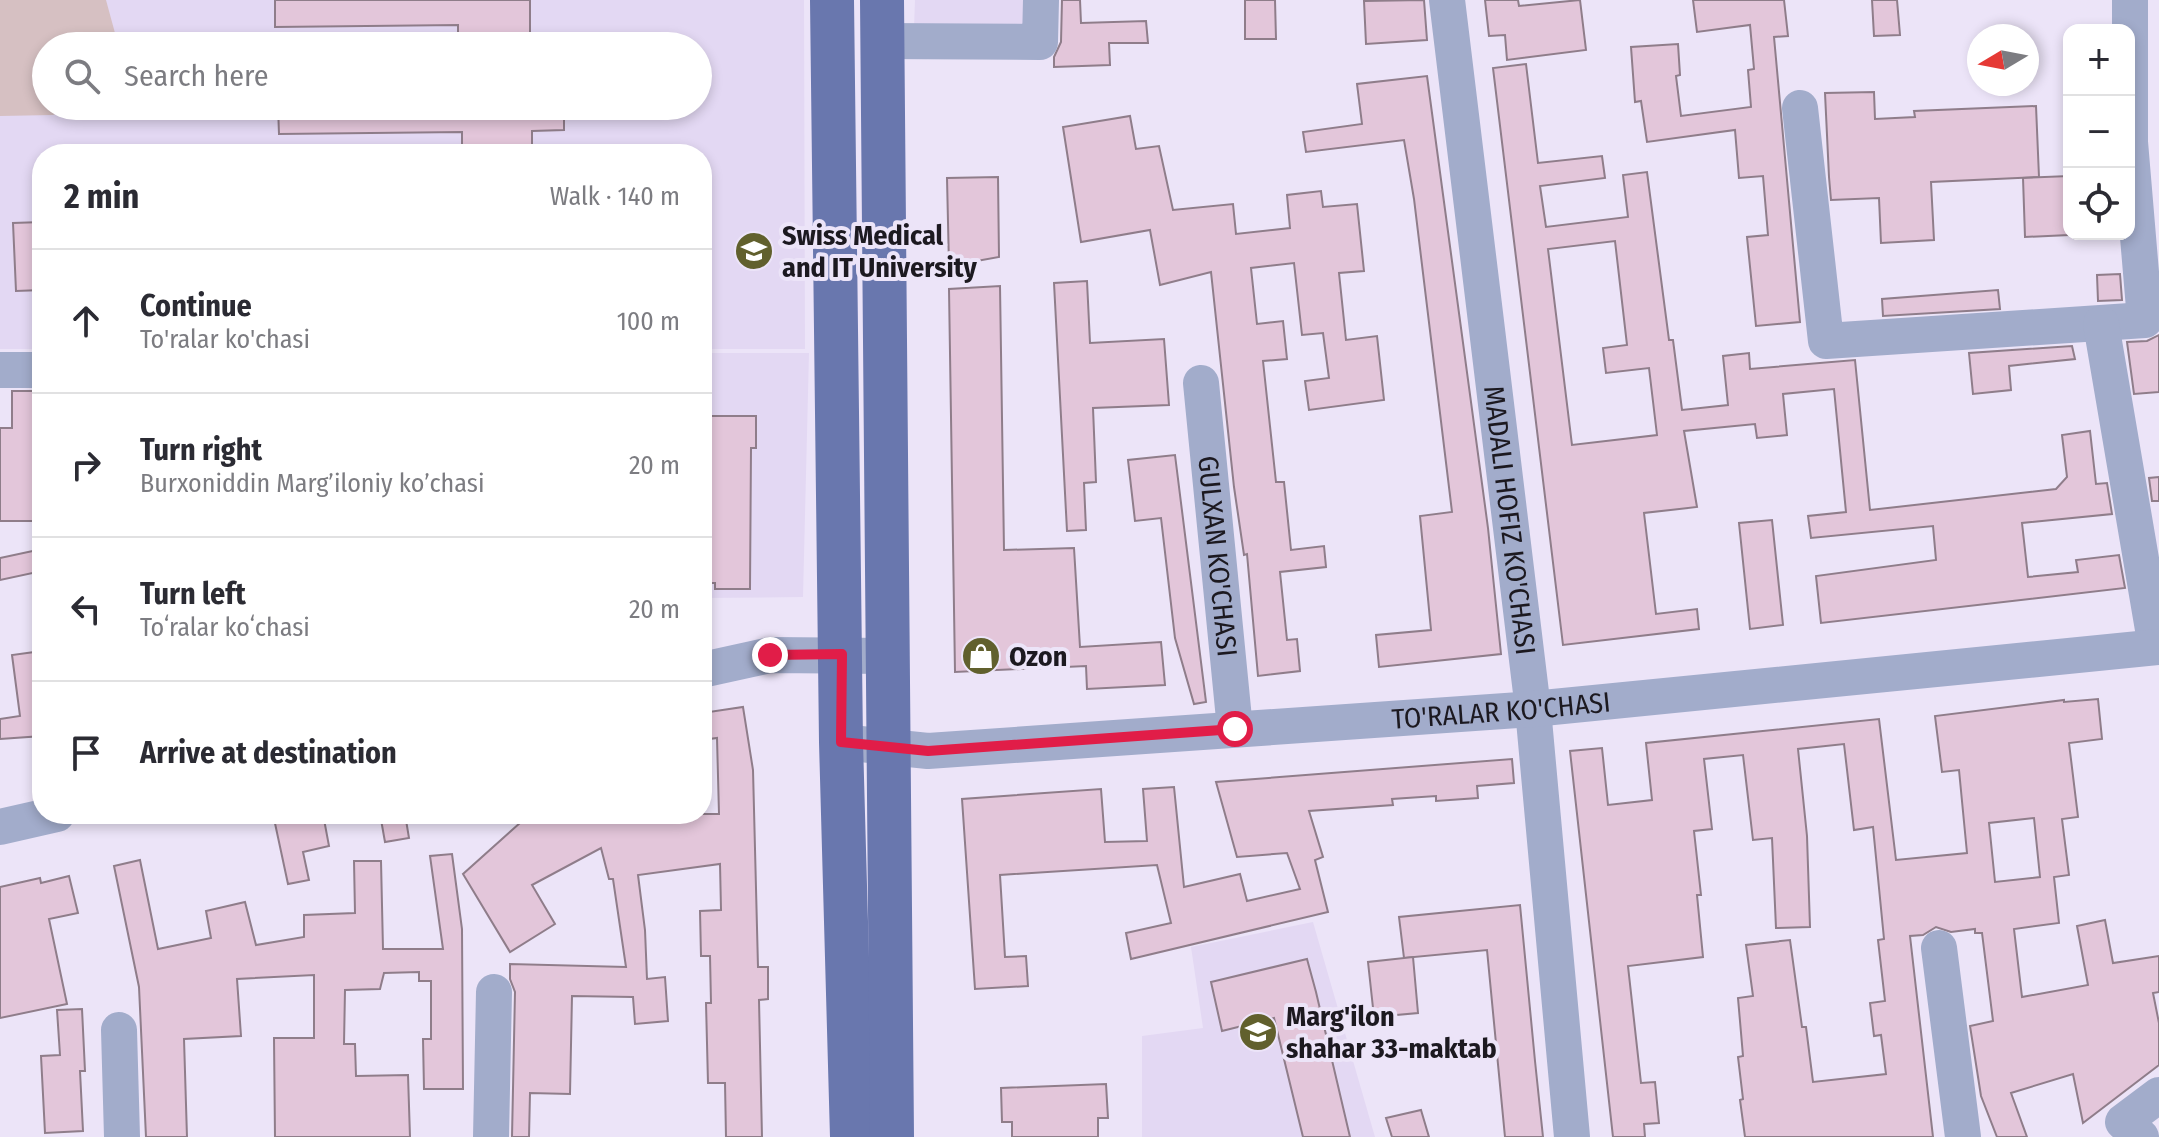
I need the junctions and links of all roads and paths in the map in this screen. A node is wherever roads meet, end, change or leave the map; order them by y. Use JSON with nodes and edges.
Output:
{"nodes":[{"id":1,"x":832,"y":0,"type":"edge"},
{"id":2,"x":1041,"y":0,"type":"edge"},
{"id":3,"x":1447,"y":0,"type":"edge"},
{"id":4,"x":2130,"y":0,"type":"edge"},
{"id":5,"x":882,"y":21,"type":"edge"},
{"id":6,"x":1800,"y":108,"type":"dead end"},
{"id":7,"x":2101,"y":324,"type":"junction"},
{"id":8,"x":0,"y":370,"type":"edge"},
{"id":9,"x":32,"y":370,"type":"edge"},
{"id":10,"x":1201,"y":383,"type":"dead end"},
{"id":11,"x":2158,"y":647,"type":"edge"},
{"id":12,"x":842,"y":654,"type":"junction"},
{"id":13,"x":888,"y":656,"type":"junction"},
{"id":14,"x":712,"y":668,"type":"edge"},
{"id":15,"x":1533,"y":709,"type":"junction"},
{"id":16,"x":1235,"y":729,"type":"junction"},
{"id":17,"x":841,"y":742,"type":"junction"},
{"id":18,"x":890,"y":747,"type":"junction"},
{"id":19,"x":32,"y":820,"type":"edge"},
{"id":20,"x":0,"y":827,"type":"edge"},
{"id":21,"x":1939,"y":948,"type":"dead end"},
{"id":22,"x":494,"y":992,"type":"dead end"},
{"id":23,"x":119,"y":1030,"type":"dead end"},
{"id":24,"x":2159,"y":1095,"type":"edge"},
{"id":25,"x":2123,"y":1132,"type":"edge"},
{"id":26,"x":122,"y":1137,"type":"edge"},
{"id":27,"x":491,"y":1137,"type":"edge"},
{"id":28,"x":852,"y":1137,"type":"edge"},
{"id":29,"x":892,"y":1137,"type":"edge"},
{"id":30,"x":1572,"y":1137,"type":"edge"},
{"id":31,"x":1963,"y":1137,"type":"edge"}],
"edges":[{"from":1,"to":12,"type":"main road"},
{"from":2,"to":5,"type":"street"},
{"from":3,"to":15,"type":"street","name":"MADALI HOFIZ KO'CHASI"},
{"from":4,"to":7,"type":"street"},
{"from":5,"to":13,"type":"main road"},
{"from":6,"to":7,"type":"street"},
{"from":7,"to":11,"type":"street"},
{"from":8,"to":9,"type":"street"},
{"from":10,"to":16,"type":"street","name":"GULXAN KO'CHASI"},
{"from":11,"to":15,"type":"street","name":"TO'RALAR KO'CHASI"},
{"from":12,"to":13,"type":"street"},
{"from":12,"to":14,"type":"street"},
{"from":12,"to":17,"type":"main road"},
{"from":13,"to":18,"type":"main road"},
{"from":15,"to":16,"type":"street","name":"TO'RALAR KO'CHASI"},
{"from":15,"to":30,"type":"street","name":"MADALI HOFIZ KO'CHASI"},
{"from":16,"to":18,"type":"street","name":"TO'RALAR KO'CHASI"},
{"from":17,"to":18,"type":"street","name":"TO'RALAR KO'CHASI"},
{"from":17,"to":28,"type":"main road"},
{"from":18,"to":29,"type":"main road"},
{"from":19,"to":20,"type":"street"},
{"from":21,"to":31,"type":"street"},
{"from":22,"to":27,"type":"street"},
{"from":23,"to":26,"type":"street"},
{"from":24,"to":25,"type":"street"}]}
